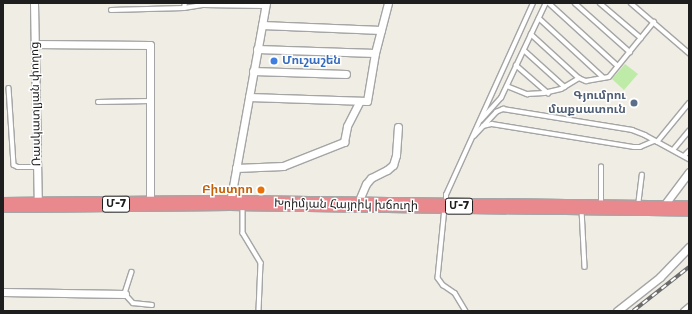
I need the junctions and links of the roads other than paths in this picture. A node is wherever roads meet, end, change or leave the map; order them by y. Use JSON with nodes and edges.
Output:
{"nodes":[{"id":1,"x":34,"y":3,"type":"edge"},
{"id":2,"x":185,"y":3,"type":"edge"},
{"id":3,"x":388,"y":3,"type":"edge"},
{"id":4,"x":533,"y":3,"type":"edge"},
{"id":5,"x":546,"y":3,"type":"edge"},
{"id":6,"x":549,"y":3,"type":"edge"},
{"id":7,"x":575,"y":3,"type":"edge"},
{"id":8,"x":600,"y":3,"type":"edge"},
{"id":9,"x":631,"y":3,"type":"edge"},
{"id":10,"x":204,"y":4,"type":"edge"},
{"id":11,"x":266,"y":5,"type":"edge"},
{"id":12,"x":184,"y":8,"type":"junction"},
{"id":13,"x":111,"y":10,"type":"dead end"},
{"id":14,"x":539,"y":18,"type":"junction"},
{"id":15,"x":654,"y":22,"type":"junction"},
{"id":16,"x":262,"y":25,"type":"junction"},
{"id":17,"x":382,"y":30,"type":"junction"},
{"id":18,"x":531,"y":34,"type":"junction"},
{"id":19,"x":641,"y":38,"type":"junction"},
{"id":20,"x":34,"y":44,"type":"junction"},
{"id":21,"x":257,"y":49,"type":"junction"},
{"id":22,"x":524,"y":50,"type":"junction"},
{"id":23,"x":630,"y":52,"type":"junction"},
{"id":24,"x":375,"y":53,"type":"junction"},
{"id":25,"x":689,"y":53,"type":"edge"},
{"id":26,"x":516,"y":65,"type":"junction"},
{"id":27,"x":618,"y":66,"type":"junction"},
{"id":28,"x":253,"y":71,"type":"junction"},
{"id":29,"x":346,"y":74,"type":"dead end"},
{"id":30,"x":579,"y":78,"type":"junction"},
{"id":31,"x":604,"y":78,"type":"junction"},
{"id":32,"x":507,"y":86,"type":"junction"},
{"id":33,"x":565,"y":87,"type":"junction"},
{"id":34,"x":9,"y":88,"type":"dead end"},
{"id":35,"x":548,"y":93,"type":"junction"},
{"id":36,"x":249,"y":97,"type":"junction"},
{"id":37,"x":150,"y":101,"type":"junction"},
{"id":38,"x":360,"y":101,"type":"junction"},
{"id":39,"x":98,"y":102,"type":"dead end"},
{"id":40,"x":689,"y":103,"type":"edge"},
{"id":41,"x":479,"y":122,"type":"junction"},
{"id":42,"x":398,"y":126,"type":"dead end"},
{"id":43,"x":482,"y":126,"type":"junction"},
{"id":44,"x":689,"y":131,"type":"edge"},
{"id":45,"x":470,"y":142,"type":"junction"},
{"id":46,"x":656,"y":142,"type":"junction"},
{"id":47,"x":673,"y":150,"type":"junction"},
{"id":48,"x":689,"y":151,"type":"edge"},
{"id":49,"x":684,"y":156,"type":"junction"},
{"id":50,"x":689,"y":159,"type":"edge"},
{"id":51,"x":37,"y":167,"type":"junction"},
{"id":52,"x":601,"y":167,"type":"dead end"},
{"id":53,"x":236,"y":168,"type":"junction"},
{"id":54,"x":689,"y":172,"type":"edge"},
{"id":55,"x":642,"y":175,"type":"dead end"},
{"id":56,"x":236,"y":203,"type":"junction"},
{"id":57,"x":150,"y":204,"type":"junction"},
{"id":58,"x":3,"y":205,"type":"edge"},
{"id":59,"x":38,"y":205,"type":"junction"},
{"id":60,"x":357,"y":205,"type":"junction"},
{"id":61,"x":446,"y":206,"type":"junction"},
{"id":62,"x":582,"y":208,"type":"junction"},
{"id":63,"x":601,"y":208,"type":"junction"},
{"id":64,"x":638,"y":208,"type":"junction"},
{"id":65,"x":662,"y":208,"type":"junction"},
{"id":66,"x":689,"y":209,"type":"edge"},
{"id":67,"x":689,"y":247,"type":"edge"},
{"id":68,"x":585,"y":267,"type":"dead end"},
{"id":69,"x":132,"y":272,"type":"dead end"},
{"id":70,"x":3,"y":292,"type":"edge"},
{"id":71,"x":125,"y":294,"type":"junction"},
{"id":72,"x":152,"y":305,"type":"dead end"},
{"id":73,"x":689,"y":306,"type":"edge"},
{"id":74,"x":258,"y":311,"type":"edge"},
{"id":75,"x":466,"y":311,"type":"edge"},
{"id":76,"x":617,"y":311,"type":"edge"},
{"id":77,"x":683,"y":311,"type":"edge"}],
"edges":[{"from":1,"to":20,"type":"street","name":"Ռասկատլյան փողոց"},
{"from":2,"to":12,"type":"lane"},
{"from":3,"to":17,"type":"street"},
{"from":4,"to":41,"type":"lane"},
{"from":5,"to":14,"type":"lane"},
{"from":6,"to":27,"type":"lane"},
{"from":7,"to":23,"type":"lane"},
{"from":8,"to":19,"type":"lane"},
{"from":9,"to":15,"type":"lane"},
{"from":10,"to":11,"type":"lane"},
{"from":10,"to":12,"type":"lane"},
{"from":11,"to":16,"type":"street"},
{"from":12,"to":13,"type":"lane"},
{"from":14,"to":18,"type":"lane"},
{"from":14,"to":31,"type":"lane"},
{"from":15,"to":19,"type":"lane"},
{"from":15,"to":25,"type":"lane"},
{"from":16,"to":17,"type":"street"},
{"from":16,"to":21,"type":"street"},
{"from":17,"to":24,"type":"street"},
{"from":18,"to":22,"type":"lane"},
{"from":18,"to":30,"type":"lane"},
{"from":19,"to":23,"type":"lane"},
{"from":20,"to":37,"type":"street"},
{"from":20,"to":51,"type":"street","name":"Ռասկատլյան փողոց"},
{"from":21,"to":24,"type":"street"},
{"from":21,"to":28,"type":"street"},
{"from":22,"to":26,"type":"lane"},
{"from":22,"to":33,"type":"lane"},
{"from":23,"to":27,"type":"lane"},
{"from":24,"to":38,"type":"street"},
{"from":26,"to":32,"type":"lane"},
{"from":26,"to":35,"type":"lane"},
{"from":27,"to":31,"type":"lane"},
{"from":28,"to":29,"type":"street"},
{"from":28,"to":36,"type":"street"},
{"from":30,"to":31,"type":"lane"},
{"from":30,"to":33,"type":"lane"},
{"from":32,"to":35,"type":"lane"},
{"from":32,"to":41,"type":"lane"},
{"from":33,"to":35,"type":"lane"},
{"from":34,"to":51,"type":"lane"},
{"from":36,"to":38,"type":"street"},
{"from":36,"to":53,"type":"street"},
{"from":37,"to":39,"type":"lane"},
{"from":37,"to":57,"type":"street"},
{"from":38,"to":53,"type":"street"},
{"from":40,"to":46,"type":"lane"},
{"from":41,"to":45,"type":"lane"},
{"from":42,"to":60,"type":"street"},
{"from":43,"to":45,"type":"lane"},
{"from":43,"to":46,"type":"lane"},
{"from":43,"to":46,"type":"lane"},
{"from":44,"to":47,"type":"lane"},
{"from":45,"to":61,"type":"lane"},
{"from":46,"to":47,"type":"lane"},
{"from":47,"to":49,"type":"lane"},
{"from":48,"to":49,"type":"lane"},
{"from":49,"to":50,"type":"lane"},
{"from":51,"to":59,"type":"street","name":"Ռասկատլյան փողոց"},
{"from":52,"to":63,"type":"lane"},
{"from":53,"to":56,"type":"street"},
{"from":54,"to":65,"type":"street"},
{"from":55,"to":64,"type":"lane"},
{"from":56,"to":57,"type":"highway","name":"Խրիմյան Հայրիկ խճուղի","number":"Մ-7"},
{"from":56,"to":60,"type":"highway","name":"Խրիմյան Հայրիկ խճուղի","number":"Մ-7"},
{"from":56,"to":74,"type":"lane"},
{"from":57,"to":59,"type":"highway","name":"Խրիմյան Հայրիկ խճուղի","number":"Մ-7"},
{"from":58,"to":59,"type":"highway","name":"Խրիմյան Հայրիկ խճուղի","number":"Մ-7"},
{"from":60,"to":61,"type":"highway","name":"Խրիմյան Հայրիկ խճուղի","number":"Մ-7"},
{"from":61,"to":62,"type":"highway","name":"Խրիմյան Հայրիկ խճուղի","number":"Մ-7"},
{"from":61,"to":75,"type":"lane"},
{"from":62,"to":63,"type":"highway","name":"Խրիմյան Հայրիկ խճուղի","number":"Մ-7"},
{"from":62,"to":68,"type":"lane"},
{"from":63,"to":64,"type":"highway","name":"Խրիմյան Հայրիկ խճուղի","number":"Մ-7"},
{"from":64,"to":65,"type":"highway","name":"Խրիմյան Հայրիկ խճուղի","number":"Մ-7"},
{"from":65,"to":66,"type":"highway","name":"Խրիմյան Հայրիկ խճուղի","number":"Մ-7"},
{"from":67,"to":76,"type":"street"},
{"from":69,"to":71,"type":"lane"},
{"from":70,"to":71,"type":"street"},
{"from":71,"to":72,"type":"lane"},
{"from":73,"to":77,"type":"lane"}]}
